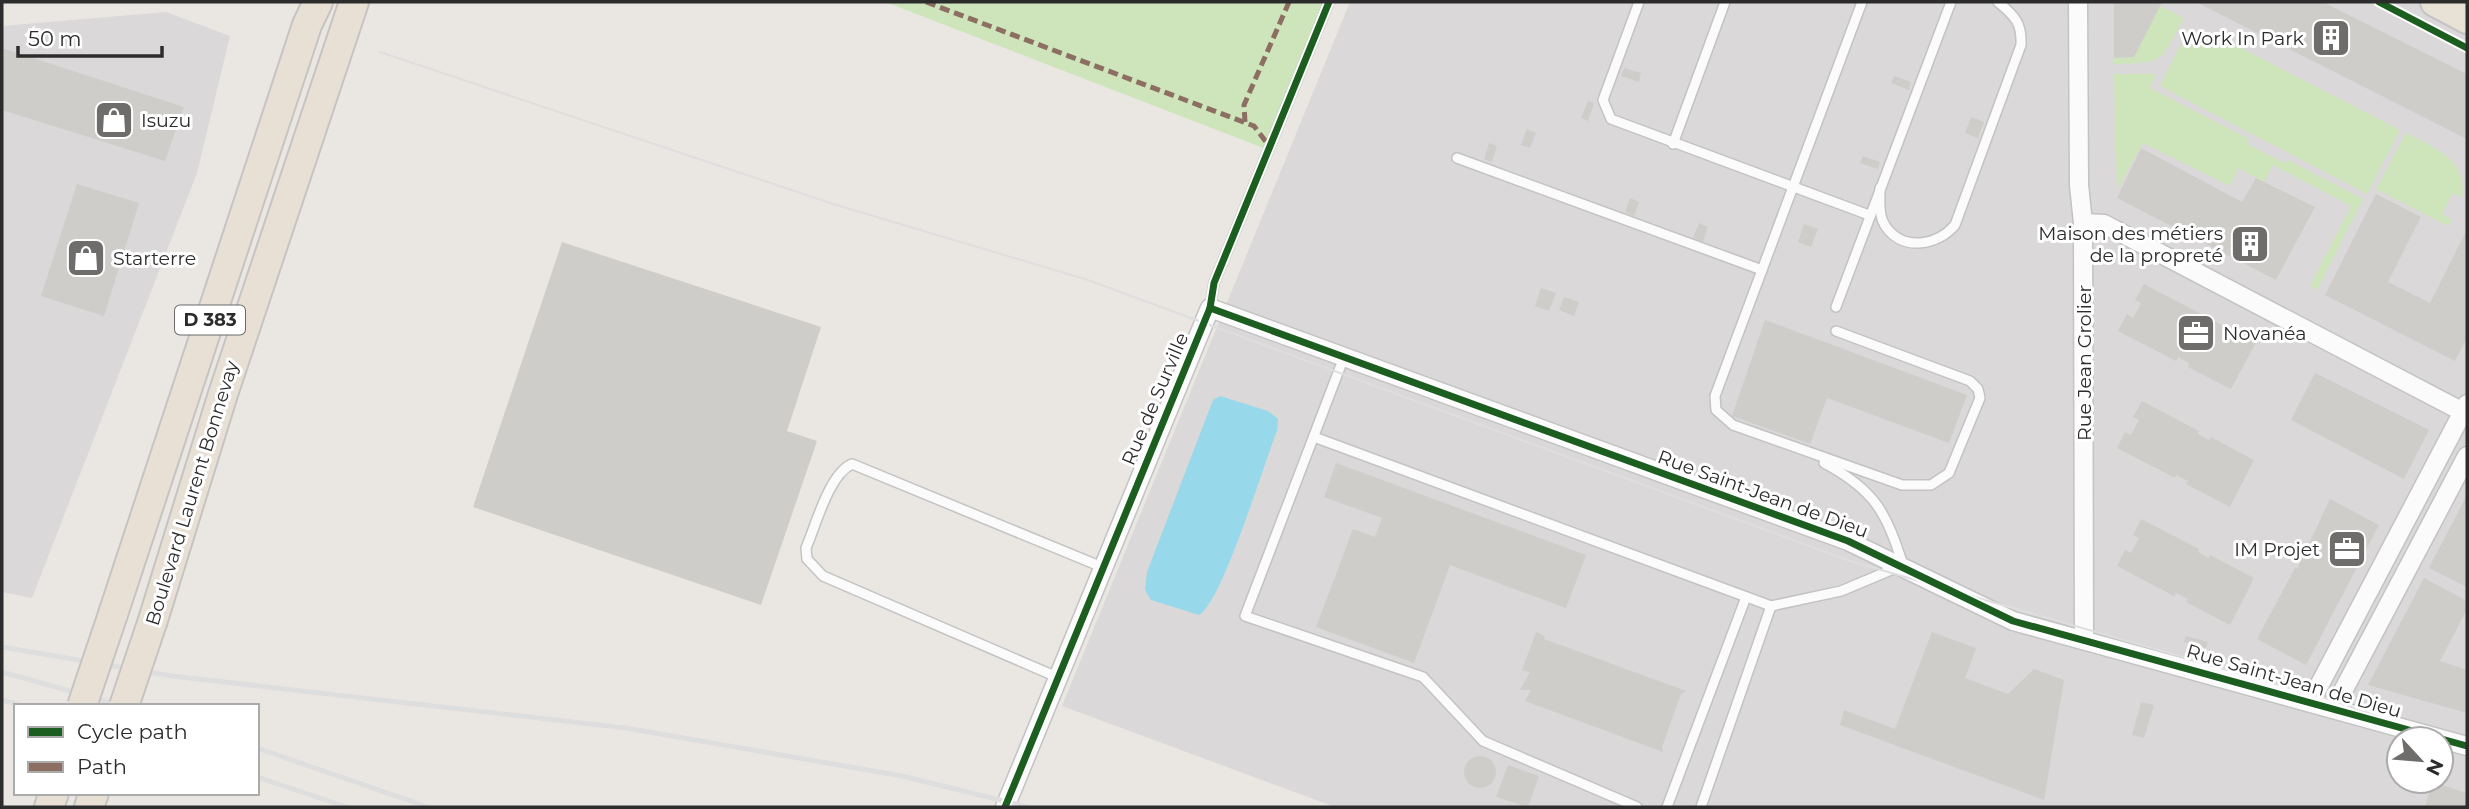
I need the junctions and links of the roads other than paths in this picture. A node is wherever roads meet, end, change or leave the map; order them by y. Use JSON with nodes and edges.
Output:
{"nodes":[{"id":1,"x":354,"y":2,"type":"edge"},
{"id":2,"x":1329,"y":2,"type":"edge"},
{"id":3,"x":1639,"y":2,"type":"edge"},
{"id":4,"x":1725,"y":2,"type":"edge"},
{"id":5,"x":1862,"y":2,"type":"edge"},
{"id":6,"x":1951,"y":2,"type":"edge"},
{"id":7,"x":1998,"y":2,"type":"edge"},
{"id":8,"x":2078,"y":2,"type":"edge"},
{"id":9,"x":2435,"y":2,"type":"edge"},
{"id":10,"x":312,"y":10,"type":"edge"},
{"id":11,"x":2467,"y":19,"type":"edge"},
{"id":12,"x":1673,"y":144,"type":"junction"},
{"id":13,"x":1457,"y":158,"type":"dead end"},
{"id":14,"x":1792,"y":187,"type":"junction"},
{"id":15,"x":1880,"y":188,"type":"junction"},
{"id":16,"x":1869,"y":215,"type":"junction"},
{"id":17,"x":2083,"y":223,"type":"junction"},
{"id":18,"x":1762,"y":270,"type":"junction"},
{"id":19,"x":1836,"y":307,"type":"dead end"},
{"id":20,"x":1210,"y":308,"type":"junction"},
{"id":21,"x":1836,"y":331,"type":"dead end"},
{"id":22,"x":1344,"y":357,"type":"junction"},
{"id":23,"x":2466,"y":410,"type":"edge"},
{"id":24,"x":1314,"y":437,"type":"junction"},
{"id":25,"x":1801,"y":450,"type":"junction"},
{"id":26,"x":2467,"y":456,"type":"edge"},
{"id":27,"x":1903,"y":565,"type":"junction"},
{"id":28,"x":1102,"y":567,"type":"junction"},
{"id":29,"x":1746,"y":597,"type":"junction"},
{"id":30,"x":1771,"y":606,"type":"junction"},
{"id":31,"x":2084,"y":640,"type":"junction"},
{"id":32,"x":1057,"y":677,"type":"junction"},
{"id":33,"x":2311,"y":701,"type":"junction"},
{"id":34,"x":83,"y":704,"type":"edge"},
{"id":35,"x":125,"y":704,"type":"edge"},
{"id":36,"x":2334,"y":708,"type":"junction"},
{"id":37,"x":2467,"y":746,"type":"edge"},
{"id":38,"x":1005,"y":807,"type":"edge"},
{"id":39,"x":1637,"y":807,"type":"edge"},
{"id":40,"x":1667,"y":807,"type":"edge"},
{"id":41,"x":1701,"y":807,"type":"edge"}],
"edges":[{"from":1,"to":35,"type":"highway","name":"Boulevard Laurent Bonnevay","number":"D 383","bridge":true},
{"from":2,"to":20,"type":"lane","name":"Rue de Surville"},
{"from":3,"to":12,"type":"lane"},
{"from":4,"to":12,"type":"lane"},
{"from":5,"to":14,"type":"lane"},
{"from":6,"to":15,"type":"lane"},
{"from":7,"to":15,"type":"lane"},
{"from":8,"to":17,"type":"street","name":"Rue Jean Grolier"},
{"from":9,"to":11,"type":"main road"},
{"from":10,"to":34,"type":"highway","name":"Boulevard Laurent Bonnevay","number":"D 383","bridge":true},
{"from":12,"to":14,"type":"lane"},
{"from":13,"to":18,"type":"lane"},
{"from":14,"to":16,"type":"lane"},
{"from":14,"to":18,"type":"lane"},
{"from":15,"to":16,"type":"lane"},
{"from":16,"to":19,"type":"lane"},
{"from":17,"to":23,"type":"street"},
{"from":17,"to":31,"type":"street","name":"Rue Jean Grolier"},
{"from":18,"to":25,"type":"lane"},
{"from":20,"to":22,"type":"street","name":"Rue Saint-Jean de Dieu"},
{"from":20,"to":28,"type":"street","name":"Rue de Surville"},
{"from":21,"to":25,"type":"lane"},
{"from":22,"to":24,"type":"lane"},
{"from":22,"to":27,"type":"street","name":"Rue Saint-Jean de Dieu"},
{"from":23,"to":33,"type":"street"},
{"from":24,"to":29,"type":"lane"},
{"from":24,"to":39,"type":"lane"},
{"from":25,"to":27,"type":"lane"},
{"from":26,"to":36,"type":"street"},
{"from":27,"to":30,"type":"lane"},
{"from":27,"to":31,"type":"street","name":"Rue Saint-Jean de Dieu"},
{"from":28,"to":32,"type":"street","name":"Rue de Surville"},
{"from":28,"to":32,"type":"lane"},
{"from":29,"to":30,"type":"lane"},
{"from":29,"to":40,"type":"lane"},
{"from":30,"to":41,"type":"lane"},
{"from":31,"to":33,"type":"street","name":"Rue Saint-Jean de Dieu"},
{"from":32,"to":38,"type":"street","name":"Rue de Surville"},
{"from":33,"to":36,"type":"street","name":"Rue Saint-Jean de Dieu"},
{"from":36,"to":37,"type":"street","name":"Rue Saint-Jean de Dieu"}]}
